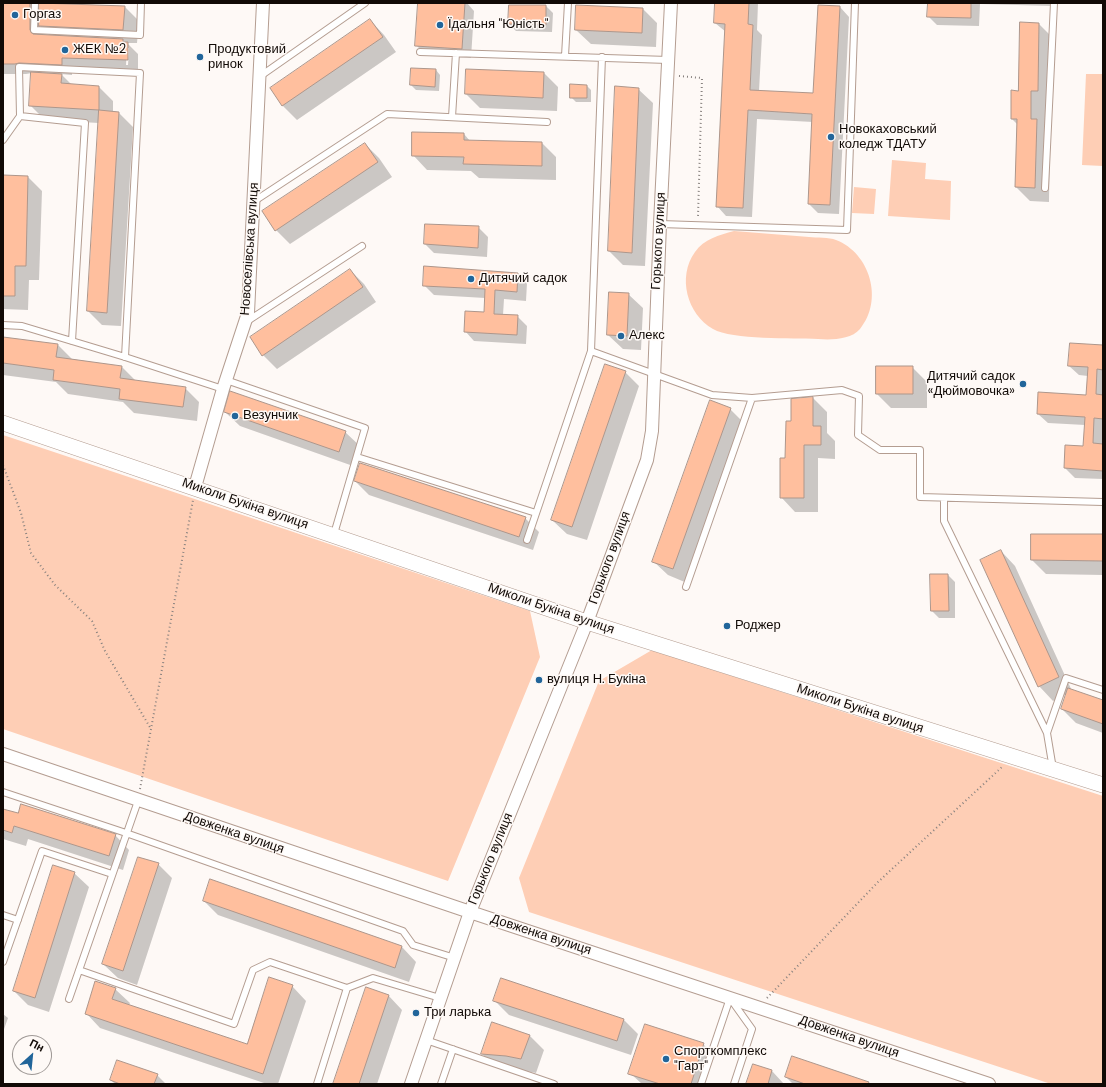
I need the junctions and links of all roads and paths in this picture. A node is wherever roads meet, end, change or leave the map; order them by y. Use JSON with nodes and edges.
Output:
{"nodes":[{"id":1,"x":35,"y":3,"type":"edge"},
{"id":2,"x":141,"y":3,"type":"edge"},
{"id":3,"x":263,"y":3,"type":"edge"},
{"id":4,"x":365,"y":3,"type":"edge"},
{"id":5,"x":568,"y":3,"type":"edge"},
{"id":6,"x":671,"y":3,"type":"edge"},
{"id":7,"x":855,"y":3,"type":"edge"},
{"id":8,"x":1054,"y":3,"type":"edge"},
{"id":9,"x":420,"y":52,"type":"dead end"},
{"id":10,"x":456,"y":53,"type":"junction"},
{"id":11,"x":565,"y":56,"type":"junction"},
{"id":12,"x":602,"y":57,"type":"junction"},
{"id":13,"x":668,"y":60,"type":"junction"},
{"id":14,"x":667,"y":76,"type":"junction"},
{"id":15,"x":259,"y":77,"type":"junction"},
{"id":16,"x":20,"y":116,"type":"junction"},
{"id":17,"x":452,"y":117,"type":"junction"},
{"id":18,"x":547,"y":122,"type":"dead end"},
{"id":19,"x":3,"y":140,"type":"edge"},
{"id":20,"x":1045,"y":188,"type":"dead end"},
{"id":21,"x":253,"y":202,"type":"junction"},
{"id":22,"x":660,"y":224,"type":"junction"},
{"id":23,"x":698,"y":226,"type":"junction"},
{"id":24,"x":362,"y":246,"type":"dead end"},
{"id":25,"x":245,"y":323,"type":"junction"},
{"id":26,"x":3,"y":325,"type":"edge"},
{"id":27,"x":72,"y":341,"type":"junction"},
{"id":28,"x":590,"y":350,"type":"junction"},
{"id":29,"x":125,"y":357,"type":"junction"},
{"id":30,"x":654,"y":375,"type":"junction"},
{"id":31,"x":224,"y":385,"type":"junction"},
{"id":32,"x":752,"y":398,"type":"junction"},
{"id":33,"x":3,"y":423,"type":"edge"},
{"id":34,"x":356,"y":457,"type":"junction"},
{"id":35,"x":3,"y":465,"type":"edge"},
{"id":36,"x":195,"y":487,"type":"junction"},
{"id":37,"x":944,"y":498,"type":"junction"},
{"id":38,"x":1103,"y":502,"type":"edge"},
{"id":39,"x":536,"y":513,"type":"junction"},
{"id":40,"x":334,"y":534,"type":"junction"},
{"id":41,"x":527,"y":540,"type":"dead end"},
{"id":42,"x":686,"y":587,"type":"dead end"},
{"id":43,"x":587,"y":622,"type":"junction"},
{"id":44,"x":1103,"y":690,"type":"edge"},
{"id":45,"x":152,"y":729,"type":"junction"},
{"id":46,"x":1046,"y":733,"type":"junction"},
{"id":47,"x":3,"y":754,"type":"edge"},
{"id":48,"x":1013,"y":757,"type":"junction"},
{"id":49,"x":1053,"y":770,"type":"junction"},
{"id":50,"x":1103,"y":786,"type":"edge"},
{"id":51,"x":3,"y":792,"type":"edge"},
{"id":52,"x":138,"y":801,"type":"junction"},
{"id":53,"x":126,"y":833,"type":"junction"},
{"id":54,"x":112,"y":874,"type":"junction"},
{"id":55,"x":470,"y":912,"type":"junction"},
{"id":56,"x":3,"y":915,"type":"edge"},
{"id":57,"x":18,"y":920,"type":"junction"},
{"id":58,"x":455,"y":958,"type":"junction"},
{"id":59,"x":3,"y":962,"type":"edge"},
{"id":60,"x":79,"y":970,"type":"junction"},
{"id":61,"x":347,"y":988,"type":"junction"},
{"id":62,"x":440,"y":998,"type":"junction"},
{"id":63,"x":730,"y":998,"type":"junction"},
{"id":64,"x":69,"y":999,"type":"dead end"},
{"id":65,"x":759,"y":1007,"type":"junction"},
{"id":66,"x":426,"y":1040,"type":"junction"},
{"id":67,"x":453,"y":1049,"type":"junction"},
{"id":68,"x":317,"y":1084,"type":"edge"},
{"id":69,"x":411,"y":1084,"type":"edge"},
{"id":70,"x":441,"y":1084,"type":"edge"},
{"id":71,"x":554,"y":1084,"type":"edge"},
{"id":72,"x":701,"y":1084,"type":"edge"},
{"id":73,"x":734,"y":1084,"type":"edge"},
{"id":74,"x":989,"y":1084,"type":"edge"}],
"edges":[{"from":1,"to":2,"type":"lane"},
{"from":3,"to":15,"type":"street","name":"Новоселівська вулиця"},
{"from":4,"to":15,"type":"lane"},
{"from":5,"to":11,"type":"lane"},
{"from":6,"to":13,"type":"street","name":"Горького вулиця"},
{"from":7,"to":23,"type":"lane"},
{"from":8,"to":20,"type":"lane"},
{"from":9,"to":10,"type":"lane"},
{"from":10,"to":11,"type":"lane"},
{"from":10,"to":17,"type":"lane"},
{"from":11,"to":12,"type":"lane"},
{"from":12,"to":13,"type":"lane"},
{"from":12,"to":28,"type":"lane"},
{"from":13,"to":14,"type":"street","name":"Горького вулиця"},
{"from":14,"to":22,"type":"street","name":"Горького вулиця"},
{"from":14,"to":23,"type":"path"},
{"from":15,"to":21,"type":"street","name":"Новоселівська вулиця"},
{"from":16,"to":19,"type":"lane"},
{"from":16,"to":27,"type":"lane"},
{"from":16,"to":29,"type":"lane"},
{"from":17,"to":18,"type":"lane"},
{"from":17,"to":21,"type":"lane"},
{"from":21,"to":25,"type":"street","name":"Новоселівська вулиця"},
{"from":22,"to":23,"type":"lane"},
{"from":22,"to":30,"type":"street","name":"Горького вулиця"},
{"from":24,"to":25,"type":"lane"},
{"from":25,"to":31,"type":"street","name":"Новоселівська вулиця"},
{"from":26,"to":27,"type":"lane"},
{"from":27,"to":29,"type":"lane"},
{"from":28,"to":30,"type":"lane"},
{"from":28,"to":39,"type":"lane"},
{"from":29,"to":31,"type":"lane"},
{"from":30,"to":32,"type":"lane"},
{"from":30,"to":43,"type":"street","name":"Горького вулиця"},
{"from":31,"to":34,"type":"lane"},
{"from":31,"to":36,"type":"street","name":"Новоселівська вулиця"},
{"from":32,"to":37,"type":"lane"},
{"from":32,"to":42,"type":"lane"},
{"from":33,"to":36,"type":"street","name":"Миколи Букіна вулиця"},
{"from":34,"to":39,"type":"lane"},
{"from":34,"to":40,"type":"lane"},
{"from":35,"to":45,"type":"path"},
{"from":36,"to":40,"type":"street","name":"Миколи Букіна вулиця"},
{"from":36,"to":45,"type":"path"},
{"from":37,"to":38,"type":"lane"},
{"from":37,"to":46,"type":"lane"},
{"from":39,"to":41,"type":"lane"},
{"from":40,"to":43,"type":"street","name":"Миколи Букіна вулиця"},
{"from":43,"to":48,"type":"street","name":"Миколи Букіна вулиця"},
{"from":43,"to":55,"type":"street","name":"Горького вулиця"},
{"from":44,"to":46,"type":"lane"},
{"from":45,"to":52,"type":"path"},
{"from":46,"to":49,"type":"lane"},
{"from":47,"to":52,"type":"street","name":"Довженка вулиця"},
{"from":48,"to":49,"type":"street","name":"Миколи Букіна вулиця"},
{"from":48,"to":65,"type":"path"},
{"from":49,"to":50,"type":"street","name":"Миколи Букіна вулиця"},
{"from":51,"to":53,"type":"lane"},
{"from":52,"to":53,"type":"lane"},
{"from":52,"to":55,"type":"street","name":"Довженка вулиця"},
{"from":53,"to":54,"type":"lane"},
{"from":53,"to":58,"type":"lane"},
{"from":54,"to":57,"type":"lane"},
{"from":54,"to":60,"type":"lane"},
{"from":55,"to":58,"type":"street","name":"Горького вулиця"},
{"from":55,"to":63,"type":"street","name":"Довженка вулиця"},
{"from":56,"to":57,"type":"lane"},
{"from":57,"to":59,"type":"lane"},
{"from":58,"to":62,"type":"street","name":"Горького вулиця"},
{"from":60,"to":61,"type":"lane"},
{"from":60,"to":64,"type":"lane"},
{"from":61,"to":62,"type":"lane"},
{"from":61,"to":68,"type":"lane"},
{"from":62,"to":66,"type":"street","name":"Горького вулиця"},
{"from":63,"to":65,"type":"street","name":"Довженка вулиця"},
{"from":63,"to":72,"type":"lane"},
{"from":63,"to":73,"type":"lane"},
{"from":65,"to":74,"type":"street","name":"Довженка вулиця"},
{"from":66,"to":67,"type":"lane"},
{"from":66,"to":69,"type":"street","name":"Горького вулиця"},
{"from":67,"to":70,"type":"lane"},
{"from":67,"to":71,"type":"lane"}]}
